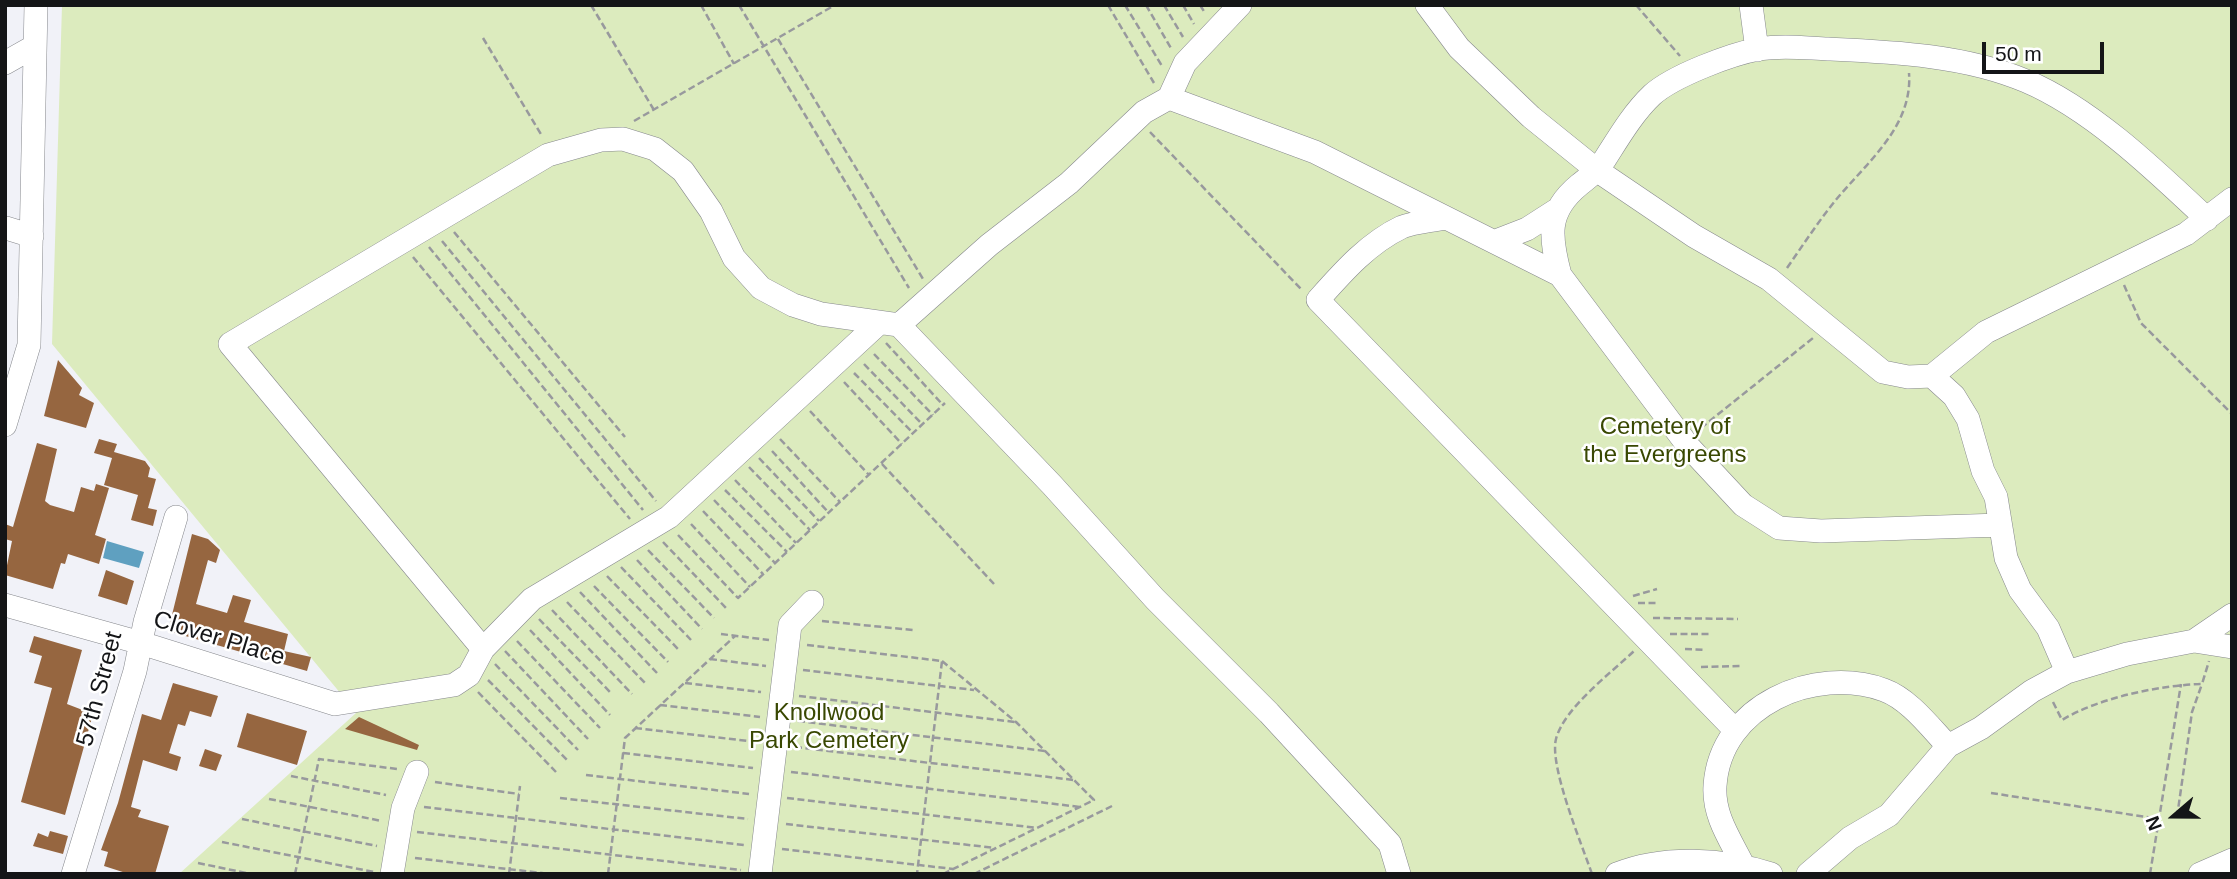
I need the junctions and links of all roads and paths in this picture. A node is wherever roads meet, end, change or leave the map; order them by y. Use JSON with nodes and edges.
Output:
{"nodes":[{"id":1,"x":36,"y":5,"type":"edge"},
{"id":2,"x":592,"y":5,"type":"edge"},
{"id":3,"x":701,"y":5,"type":"edge"},
{"id":4,"x":739,"y":5,"type":"edge"},
{"id":5,"x":835,"y":5,"type":"edge"},
{"id":6,"x":1108,"y":5,"type":"edge"},
{"id":7,"x":1125,"y":5,"type":"edge"},
{"id":8,"x":1146,"y":5,"type":"edge"},
{"id":9,"x":1164,"y":5,"type":"edge"},
{"id":10,"x":1240,"y":5,"type":"edge"},
{"id":11,"x":1427,"y":5,"type":"edge"},
{"id":12,"x":1636,"y":5,"type":"edge"},
{"id":13,"x":1751,"y":5,"type":"edge"},
{"id":14,"x":483,"y":38,"type":"dead end"},
{"id":15,"x":778,"y":39,"type":"junction"},
{"id":16,"x":35,"y":46,"type":"junction"},
{"id":17,"x":765,"y":47,"type":"junction"},
{"id":18,"x":1757,"y":50,"type":"junction"},
{"id":19,"x":1907,"y":55,"type":"junction"},
{"id":20,"x":5,"y":64,"type":"edge"},
{"id":21,"x":734,"y":64,"type":"junction"},
{"id":22,"x":1693,"y":72,"type":"junction"},
{"id":23,"x":1177,"y":82,"type":"junction"},
{"id":24,"x":654,"y":110,"type":"junction"},
{"id":25,"x":1137,"y":119,"type":"junction"},
{"id":26,"x":633,"y":122,"type":"dead end"},
{"id":27,"x":553,"y":153,"type":"junction"},
{"id":28,"x":1598,"y":171,"type":"junction"},
{"id":29,"x":2232,"y":199,"type":"edge"},
{"id":30,"x":1555,"y":211,"type":"junction"},
{"id":31,"x":1445,"y":218,"type":"junction"},
{"id":32,"x":2207,"y":219,"type":"junction"},
{"id":33,"x":6,"y":228,"type":"edge"},
{"id":34,"x":421,"y":228,"type":"junction"},
{"id":35,"x":32,"y":236,"type":"junction"},
{"id":36,"x":1496,"y":241,"type":"junction"},
{"id":37,"x":2117,"y":269,"type":"junction"},
{"id":38,"x":1560,"y":275,"type":"junction"},
{"id":39,"x":1776,"y":285,"type":"junction"},
{"id":40,"x":926,"y":300,"type":"junction"},
{"id":41,"x":1318,"y":300,"type":"junction"},
{"id":42,"x":1827,"y":326,"type":"junction"},
{"id":43,"x":885,"y":328,"type":"junction"},
{"id":44,"x":866,"y":346,"type":"dead end"},
{"id":45,"x":856,"y":355,"type":"dead end"},
{"id":46,"x":846,"y":364,"type":"dead end"},
{"id":47,"x":836,"y":374,"type":"dead end"},
{"id":48,"x":1932,"y":376,"type":"junction"},
{"id":49,"x":960,"y":389,"type":"junction"},
{"id":50,"x":803,"y":404,"type":"dead end"},
{"id":51,"x":943,"y":405,"type":"junction"},
{"id":52,"x":933,"y":415,"type":"junction"},
{"id":53,"x":2232,"y":415,"type":"edge"},
{"id":54,"x":922,"y":424,"type":"junction"},
{"id":55,"x":5,"y":425,"type":"edge"},
{"id":56,"x":772,"y":432,"type":"dead end"},
{"id":57,"x":913,"y":433,"type":"junction"},
{"id":58,"x":625,"y":437,"type":"dead end"},
{"id":59,"x":1685,"y":441,"type":"junction"},
{"id":60,"x":902,"y":444,"type":"junction"},
{"id":61,"x":772,"y":451,"type":"dead end"},
{"id":62,"x":881,"y":463,"type":"junction"},
{"id":63,"x":869,"y":475,"type":"junction"},
{"id":64,"x":840,"y":502,"type":"junction"},
{"id":65,"x":683,"y":506,"type":"junction"},
{"id":66,"x":829,"y":513,"type":"junction"},
{"id":67,"x":176,"y":517,"type":"dead end"},
{"id":68,"x":819,"y":522,"type":"junction"},
{"id":69,"x":2000,"y":525,"type":"junction"},
{"id":70,"x":810,"y":530,"type":"junction"},
{"id":71,"x":796,"y":543,"type":"junction"},
{"id":72,"x":787,"y":552,"type":"junction"},
{"id":73,"x":615,"y":560,"type":"dead end"},
{"id":74,"x":775,"y":563,"type":"junction"},
{"id":75,"x":600,"y":568,"type":"dead end"},
{"id":76,"x":763,"y":574,"type":"junction"},
{"id":77,"x":571,"y":583,"type":"dead end"},
{"id":78,"x":994,"y":584,"type":"dead end"},
{"id":79,"x":594,"y":585,"type":"dead end"},
{"id":80,"x":750,"y":587,"type":"junction"},
{"id":81,"x":1657,"y":589,"type":"dead end"},
{"id":82,"x":565,"y":600,"type":"dead end"},
{"id":83,"x":1659,"y":603,"type":"dead end"},
{"id":84,"x":5,"y":605,"type":"edge"},
{"id":85,"x":1628,"y":606,"type":"junction"},
{"id":86,"x":726,"y":608,"type":"dead end"},
{"id":87,"x":551,"y":609,"type":"dead end"},
{"id":88,"x":531,"y":610,"type":"dead end"},
{"id":89,"x":804,"y":610,"type":"joint"},
{"id":90,"x":2232,"y":615,"type":"edge"},
{"id":91,"x":714,"y":618,"type":"dead end"},
{"id":92,"x":1738,"y":618,"type":"dead end"},
{"id":93,"x":702,"y":629,"type":"dead end"},
{"id":94,"x":530,"y":630,"type":"dead end"},
{"id":95,"x":913,"y":630,"type":"dead end"},
{"id":96,"x":510,"y":633,"type":"dead end"},
{"id":97,"x":1709,"y":634,"type":"dead end"},
{"id":98,"x":721,"y":635,"type":"dead end"},
{"id":99,"x":735,"y":636,"type":"junction"},
{"id":100,"x":1644,"y":637,"type":"junction"},
{"id":101,"x":691,"y":640,"type":"dead end"},
{"id":102,"x":141,"y":643,"type":"junction"},
{"id":103,"x":788,"y":643,"type":"junction"},
{"id":104,"x":2212,"y":647,"type":"edge"},
{"id":105,"x":678,"y":649,"type":"dead end"},
{"id":106,"x":710,"y":659,"type":"junction"},
{"id":107,"x":481,"y":660,"type":"junction"},
{"id":108,"x":942,"y":661,"type":"junction"},
{"id":109,"x":668,"y":662,"type":"dead end"},
{"id":110,"x":1741,"y":666,"type":"dead end"},
{"id":111,"x":1673,"y":667,"type":"junction"},
{"id":112,"x":785,"y":668,"type":"junction"},
{"id":113,"x":657,"y":673,"type":"dead end"},
{"id":114,"x":2067,"y":673,"type":"junction"},
{"id":115,"x":685,"y":682,"type":"junction"},
{"id":116,"x":645,"y":683,"type":"dead end"},
{"id":117,"x":2181,"y":684,"type":"junction"},
{"id":118,"x":2202,"y":684,"type":"junction"},
{"id":119,"x":939,"y":686,"type":"junction"},
{"id":120,"x":974,"y":690,"type":"junction"},
{"id":121,"x":610,"y":692,"type":"dead end"},
{"id":122,"x":2048,"y":692,"type":"dead end"},
{"id":123,"x":632,"y":694,"type":"dead end"},
{"id":124,"x":782,"y":694,"type":"junction"},
{"id":125,"x":660,"y":705,"type":"junction"},
{"id":126,"x":936,"y":713,"type":"junction"},
{"id":127,"x":610,"y":715,"type":"dead end"},
{"id":128,"x":779,"y":719,"type":"junction"},
{"id":129,"x":1016,"y":722,"type":"junction"},
{"id":130,"x":600,"y":728,"type":"dead end"},
{"id":131,"x":635,"y":728,"type":"junction"},
{"id":132,"x":1735,"y":730,"type":"junction"},
{"id":133,"x":933,"y":737,"type":"junction"},
{"id":134,"x":588,"y":739,"type":"dead end"},
{"id":135,"x":776,"y":745,"type":"junction"},
{"id":136,"x":1948,"y":746,"type":"junction"},
{"id":137,"x":578,"y":750,"type":"dead end"},
{"id":138,"x":1045,"y":751,"type":"junction"},
{"id":139,"x":623,"y":752,"type":"junction"},
{"id":140,"x":567,"y":760,"type":"dead end"},
{"id":141,"x":930,"y":763,"type":"junction"},
{"id":142,"x":773,"y":770,"type":"junction"},
{"id":143,"x":556,"y":772,"type":"dead end"},
{"id":144,"x":586,"y":775,"type":"dead end"},
{"id":145,"x":291,"y":776,"type":"dead end"},
{"id":146,"x":620,"y":778,"type":"junction"},
{"id":147,"x":1074,"y":780,"type":"junction"},
{"id":148,"x":314,"y":781,"type":"junction"},
{"id":149,"x":520,"y":786,"type":"dead end"},
{"id":150,"x":927,"y":789,"type":"junction"},
{"id":151,"x":1991,"y":793,"type":"dead end"},
{"id":152,"x":519,"y":794,"type":"junction"},
{"id":153,"x":770,"y":796,"type":"junction"},
{"id":154,"x":269,"y":799,"type":"dead end"},
{"id":155,"x":1112,"y":806,"type":"dead end"},
{"id":156,"x":309,"y":807,"type":"junction"},
{"id":157,"x":1080,"y":807,"type":"junction"},
{"id":158,"x":924,"y":814,"type":"junction"},
{"id":159,"x":2177,"y":817,"type":"dead end"},
{"id":160,"x":516,"y":818,"type":"junction"},
{"id":161,"x":242,"y":819,"type":"dead end"},
{"id":162,"x":2159,"y":819,"type":"junction"},
{"id":163,"x":400,"y":826,"type":"edge"},
{"id":164,"x":1037,"y":828,"type":"junction"},
{"id":165,"x":613,"y":829,"type":"junction"},
{"id":166,"x":303,"y":832,"type":"junction"},
{"id":167,"x":222,"y":842,"type":"dead end"},
{"id":168,"x":513,"y":844,"type":"junction"},
{"id":169,"x":763,"y":847,"type":"junction"},
{"id":170,"x":610,"y":854,"type":"junction"},
{"id":171,"x":298,"y":857,"type":"junction"},
{"id":172,"x":2232,"y":860,"type":"edge"},
{"id":173,"x":198,"y":863,"type":"dead end"},
{"id":174,"x":918,"y":865,"type":"junction"},
{"id":175,"x":1743,"y":865,"type":"junction"},
{"id":176,"x":953,"y":869,"type":"junction"},
{"id":177,"x":509,"y":871,"type":"edge"},
{"id":178,"x":760,"y":873,"type":"edge"},
{"id":179,"x":73,"y":874,"type":"edge"},
{"id":180,"x":251,"y":874,"type":"edge"},
{"id":181,"x":295,"y":874,"type":"edge"},
{"id":182,"x":550,"y":874,"type":"edge"},
{"id":183,"x":608,"y":874,"type":"edge"},
{"id":184,"x":917,"y":874,"type":"edge"},
{"id":185,"x":943,"y":874,"type":"edge"},
{"id":186,"x":974,"y":874,"type":"edge"},
{"id":187,"x":1399,"y":874,"type":"edge"},
{"id":188,"x":1591,"y":874,"type":"edge"},
{"id":189,"x":1617,"y":874,"type":"edge"},
{"id":190,"x":1771,"y":874,"type":"edge"},
{"id":191,"x":1808,"y":874,"type":"edge"},
{"id":192,"x":2150,"y":874,"type":"edge"},
{"id":193,"x":2200,"y":874,"type":"edge"}],
"edges":[{"from":1,"to":16,"type":"street"},
{"from":2,"to":24,"type":"path"},
{"from":3,"to":21,"type":"path"},
{"from":4,"to":17,"type":"path"},
{"from":5,"to":15,"type":"path"},
{"from":6,"to":23,"type":"path"},
{"from":7,"to":23,"type":"path"},
{"from":8,"to":23,"type":"path"},
{"from":9,"to":23,"type":"path"},
{"from":10,"to":23,"type":"street"},
{"from":11,"to":28,"type":"street"},
{"from":12,"to":22,"type":"path"},
{"from":13,"to":18,"type":"street"},
{"from":14,"to":27,"type":"path"},
{"from":15,"to":17,"type":"path"},
{"from":15,"to":40,"type":"path"},
{"from":16,"to":20,"type":"street"},
{"from":16,"to":35,"type":"street"},
{"from":17,"to":21,"type":"path"},
{"from":17,"to":40,"type":"path"},
{"from":18,"to":19,"type":"street"},
{"from":18,"to":22,"type":"street"},
{"from":19,"to":32,"type":"street"},
{"from":19,"to":39,"type":"path"},
{"from":21,"to":24,"type":"path"},
{"from":22,"to":28,"type":"street"},
{"from":23,"to":25,"type":"street"},
{"from":23,"to":31,"type":"street"},
{"from":24,"to":26,"type":"path"},
{"from":25,"to":40,"type":"street"},
{"from":25,"to":41,"type":"path"},
{"from":27,"to":34,"type":"street"},
{"from":27,"to":43,"type":"street"},
{"from":28,"to":30,"type":"street"},
{"from":28,"to":39,"type":"street"},
{"from":29,"to":32,"type":"street"},
{"from":30,"to":36,"type":"street"},
{"from":30,"to":38,"type":"street"},
{"from":31,"to":36,"type":"street"},
{"from":31,"to":41,"type":"street"},
{"from":32,"to":37,"type":"street"},
{"from":33,"to":35,"type":"street"},
{"from":34,"to":58,"type":"path"},
{"from":34,"to":65,"type":"path"},
{"from":34,"to":65,"type":"path"},
{"from":34,"to":65,"type":"path"},
{"from":34,"to":107,"type":"street"},
{"from":35,"to":55,"type":"street"},
{"from":36,"to":38,"type":"street"},
{"from":37,"to":48,"type":"street"},
{"from":37,"to":53,"type":"path"},
{"from":38,"to":59,"type":"street"},
{"from":39,"to":42,"type":"street"},
{"from":40,"to":43,"type":"street"},
{"from":41,"to":85,"type":"street"},
{"from":42,"to":48,"type":"street"},
{"from":42,"to":59,"type":"path"},
{"from":43,"to":49,"type":"street"},
{"from":43,"to":51,"type":"path"},
{"from":43,"to":65,"type":"street"},
{"from":44,"to":52,"type":"path"},
{"from":45,"to":54,"type":"path"},
{"from":46,"to":57,"type":"path"},
{"from":47,"to":60,"type":"path"},
{"from":48,"to":69,"type":"street"},
{"from":49,"to":51,"type":"path"},
{"from":49,"to":187,"type":"street"},
{"from":50,"to":63,"type":"path"},
{"from":51,"to":52,"type":"path"},
{"from":52,"to":54,"type":"path"},
{"from":54,"to":57,"type":"path"},
{"from":56,"to":64,"type":"path"},
{"from":57,"to":60,"type":"path"},
{"from":59,"to":69,"type":"street"},
{"from":60,"to":62,"type":"path"},
{"from":61,"to":66,"type":"path"},
{"from":62,"to":63,"type":"path"},
{"from":62,"to":78,"type":"path"},
{"from":63,"to":64,"type":"path"},
{"from":64,"to":66,"type":"path"},
{"from":65,"to":68,"type":"path"},
{"from":65,"to":70,"type":"path"},
{"from":65,"to":71,"type":"path"},
{"from":65,"to":72,"type":"path"},
{"from":65,"to":74,"type":"path"},
{"from":65,"to":76,"type":"path"},
{"from":65,"to":80,"type":"path"},
{"from":65,"to":80,"type":"path"},
{"from":65,"to":86,"type":"path"},
{"from":65,"to":91,"type":"path"},
{"from":65,"to":93,"type":"path"},
{"from":65,"to":107,"type":"street"},
{"from":66,"to":68,"type":"path"},
{"from":67,"to":102,"type":"street","name":"57th Street"},
{"from":68,"to":70,"type":"path"},
{"from":69,"to":114,"type":"street"},
{"from":70,"to":71,"type":"path"},
{"from":71,"to":72,"type":"path"},
{"from":72,"to":74,"type":"path"},
{"from":73,"to":101,"type":"path"},
{"from":74,"to":76,"type":"path"},
{"from":75,"to":105,"type":"path"},
{"from":76,"to":80,"type":"path"},
{"from":77,"to":113,"type":"path"},
{"from":79,"to":109,"type":"path"},
{"from":81,"to":85,"type":"path"},
{"from":82,"to":116,"type":"path"},
{"from":83,"to":85,"type":"path"},
{"from":84,"to":102,"type":"street","name":"Clover Place"},
{"from":85,"to":92,"type":"path"},
{"from":85,"to":100,"type":"street"},
{"from":87,"to":123,"type":"path"},
{"from":88,"to":121,"type":"path"},
{"from":89,"to":95,"type":"path"},
{"from":89,"to":103,"type":"street"},
{"from":90,"to":104,"type":"street"},
{"from":94,"to":127,"type":"path"},
{"from":96,"to":130,"type":"path"},
{"from":97,"to":100,"type":"path"},
{"from":98,"to":99,"type":"path"},
{"from":99,"to":103,"type":"path"},
{"from":99,"to":106,"type":"path"},
{"from":100,"to":111,"type":"street"},
{"from":100,"to":188,"type":"path"},
{"from":102,"to":107,"type":"street","name":"Clover Place"},
{"from":102,"to":179,"type":"street","name":"57th Street"},
{"from":103,"to":108,"type":"path"},
{"from":103,"to":112,"type":"street"},
{"from":104,"to":114,"type":"street"},
{"from":104,"to":118,"type":"path"},
{"from":106,"to":112,"type":"path"},
{"from":106,"to":115,"type":"path"},
{"from":107,"to":134,"type":"path"},
{"from":107,"to":137,"type":"path"},
{"from":107,"to":140,"type":"path"},
{"from":107,"to":143,"type":"path"},
{"from":108,"to":119,"type":"path"},
{"from":108,"to":120,"type":"path"},
{"from":110,"to":111,"type":"path"},
{"from":111,"to":132,"type":"street"},
{"from":112,"to":119,"type":"path"},
{"from":112,"to":124,"type":"street"},
{"from":114,"to":136,"type":"street"},
{"from":115,"to":124,"type":"path"},
{"from":115,"to":125,"type":"path"},
{"from":117,"to":118,"type":"path"},
{"from":117,"to":122,"type":"path"},
{"from":117,"to":162,"type":"path"},
{"from":118,"to":159,"type":"path"},
{"from":119,"to":120,"type":"path"},
{"from":119,"to":126,"type":"path"},
{"from":120,"to":129,"type":"path"},
{"from":124,"to":126,"type":"path"},
{"from":124,"to":128,"type":"street"},
{"from":125,"to":128,"type":"path"},
{"from":125,"to":131,"type":"path"},
{"from":126,"to":129,"type":"path"},
{"from":126,"to":133,"type":"path"},
{"from":128,"to":133,"type":"path"},
{"from":128,"to":135,"type":"street"},
{"from":129,"to":138,"type":"path"},
{"from":131,"to":135,"type":"path"},
{"from":131,"to":139,"type":"path"},
{"from":132,"to":136,"type":"street"},
{"from":132,"to":175,"type":"street"},
{"from":133,"to":138,"type":"path"},
{"from":133,"to":141,"type":"path"},
{"from":135,"to":141,"type":"path"},
{"from":135,"to":142,"type":"street"},
{"from":136,"to":191,"type":"street"},
{"from":138,"to":147,"type":"path"},
{"from":139,"to":142,"type":"path"},
{"from":139,"to":146,"type":"path"},
{"from":141,"to":147,"type":"path"},
{"from":141,"to":150,"type":"path"},
{"from":142,"to":150,"type":"path"},
{"from":142,"to":153,"type":"street"},
{"from":144,"to":146,"type":"path"},
{"from":145,"to":148,"type":"path"},
{"from":146,"to":153,"type":"path"},
{"from":146,"to":165,"type":"path"},
{"from":147,"to":157,"type":"path"},
{"from":148,"to":156,"type":"path"},
{"from":148,"to":163,"type":"path"},
{"from":148,"to":163,"type":"path"},
{"from":149,"to":152,"type":"path"},
{"from":150,"to":157,"type":"path"},
{"from":150,"to":158,"type":"path"},
{"from":151,"to":162,"type":"path"},
{"from":152,"to":160,"type":"path"},
{"from":152,"to":163,"type":"path"},
{"from":153,"to":158,"type":"path"},
{"from":153,"to":169,"type":"street"},
{"from":154,"to":156,"type":"path"},
{"from":155,"to":186,"type":"path"},
{"from":156,"to":163,"type":"path"},
{"from":156,"to":166,"type":"path"},
{"from":157,"to":164,"type":"path"},
{"from":158,"to":164,"type":"path"},
{"from":158,"to":174,"type":"path"},
{"from":160,"to":163,"type":"path"},
{"from":160,"to":165,"type":"path"},
{"from":160,"to":168,"type":"path"},
{"from":161,"to":166,"type":"path"},
{"from":162,"to":192,"type":"path"},
{"from":163,"to":166,"type":"path"},
{"from":163,"to":168,"type":"path"},
{"from":163,"to":171,"type":"path"},
{"from":163,"to":177,"type":"path"},
{"from":164,"to":176,"type":"path"},
{"from":165,"to":169,"type":"path"},
{"from":165,"to":170,"type":"path"},
{"from":166,"to":171,"type":"path"},
{"from":167,"to":171,"type":"path"},
{"from":168,"to":170,"type":"path"},
{"from":168,"to":177,"type":"path"},
{"from":169,"to":174,"type":"path"},
{"from":169,"to":178,"type":"street"},
{"from":170,"to":178,"type":"path"},
{"from":170,"to":183,"type":"path"},
{"from":171,"to":181,"type":"path"},
{"from":172,"to":193,"type":"street"},
{"from":173,"to":180,"type":"path"},
{"from":174,"to":176,"type":"path"},
{"from":174,"to":184,"type":"path"},
{"from":175,"to":189,"type":"street"},
{"from":175,"to":190,"type":"street"},
{"from":176,"to":185,"type":"path"},
{"from":177,"to":182,"type":"path"}]}
